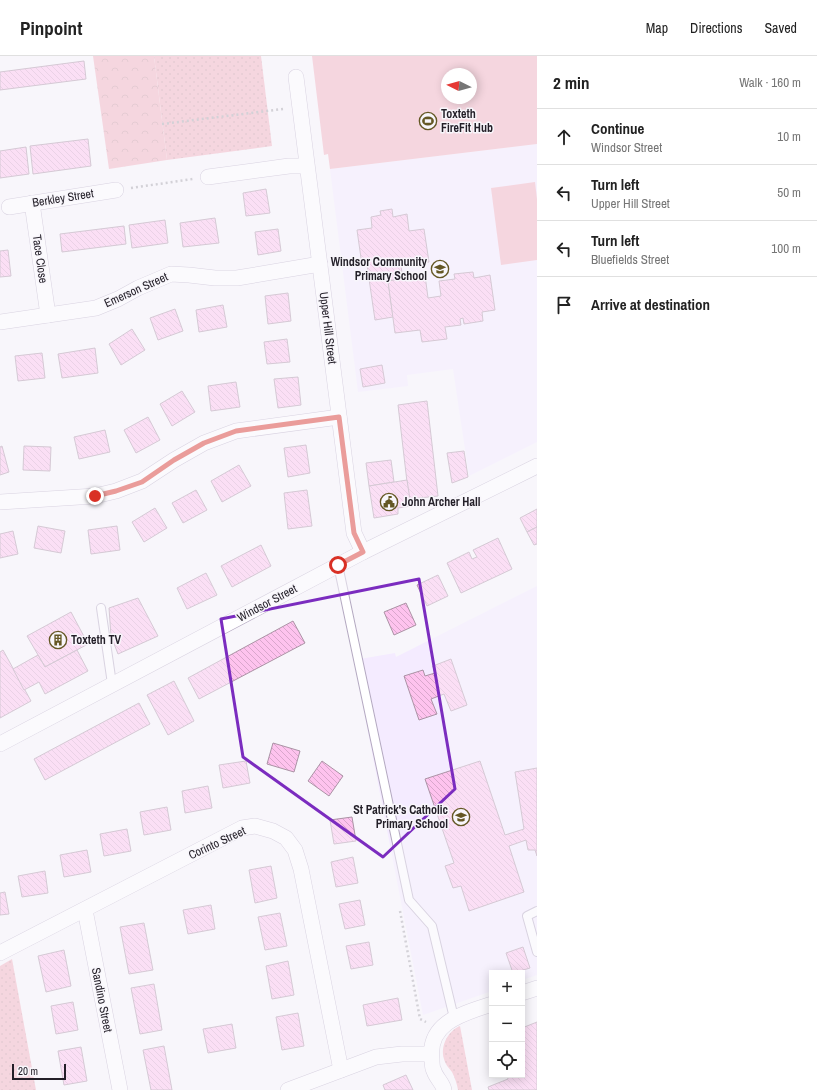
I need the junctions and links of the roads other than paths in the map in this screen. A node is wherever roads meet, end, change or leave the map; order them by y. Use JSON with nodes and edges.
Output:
{"nodes":[{"id":1,"x":296,"y":77,"type":"dead end"},
{"id":2,"x":306,"y":166,"type":"junction"},
{"id":3,"x":208,"y":177,"type":"road end"},
{"id":4,"x":116,"y":190,"type":"road end"},
{"id":5,"x":32,"y":203,"type":"junction"},
{"id":6,"x":9,"y":207,"type":"dead end"},
{"id":7,"x":320,"y":264,"type":"junction"},
{"id":8,"x":48,"y":315,"type":"junction"},
{"id":9,"x":0,"y":322,"type":"edge"},
{"id":10,"x":339,"y":417,"type":"junction"},
{"id":11,"x":537,"y":466,"type":"edge"},
{"id":12,"x":0,"y":502,"type":"edge"},
{"id":13,"x":363,"y":552,"type":"junction"},
{"id":14,"x":338,"y":565,"type":"junction"},
{"id":15,"x":101,"y":608,"type":"dead end"},
{"id":16,"x":112,"y":684,"type":"junction"},
{"id":17,"x":0,"y":744,"type":"edge"},
{"id":18,"x":84,"y":910,"type":"junction"},
{"id":19,"x":537,"y":911,"type":"edge"},
{"id":20,"x":537,"y":952,"type":"edge"},
{"id":21,"x":0,"y":953,"type":"edge"},
{"id":22,"x":537,"y":988,"type":"edge"},
{"id":23,"x":525,"y":993,"type":"edge"},
{"id":24,"x":489,"y":1005,"type":"edge"},
{"id":25,"x":454,"y":1018,"type":"junction"},
{"id":26,"x":431,"y":1054,"type":"junction"},
{"id":27,"x":341,"y":1070,"type":"junction"},
{"id":28,"x":120,"y":1090,"type":"edge"},
{"id":29,"x":288,"y":1090,"type":"edge"},
{"id":30,"x":444,"y":1090,"type":"edge"}],
"edges":[{"from":1,"to":2,"type":"street","name":"Upper Hill Street"},
{"from":2,"to":3,"type":"street"},
{"from":2,"to":7,"type":"street","name":"Upper Hill Street"},
{"from":4,"to":5,"type":"street","name":"Berkley Street"},
{"from":5,"to":6,"type":"street","name":"Berkley Street"},
{"from":5,"to":8,"type":"street","name":"Tace Close"},
{"from":7,"to":8,"type":"street","name":"Emerson Street"},
{"from":7,"to":10,"type":"street","name":"Upper Hill Street"},
{"from":8,"to":9,"type":"street","name":"Emerson Street"},
{"from":10,"to":12,"type":"street"},
{"from":10,"to":13,"type":"street","name":"Upper Hill Street"},
{"from":11,"to":13,"type":"street","name":"Windsor Street"},
{"from":13,"to":14,"type":"street","name":"Windsor Street"},
{"from":14,"to":16,"type":"street","name":"Windsor Street"},
{"from":14,"to":25,"type":"lane"},
{"from":15,"to":16,"type":"lane"},
{"from":16,"to":17,"type":"street","name":"Windsor Street"},
{"from":18,"to":21,"type":"street","name":"Corinto Street"},
{"from":18,"to":27,"type":"street","name":"Corinto Street"},
{"from":18,"to":28,"type":"street","name":"Sandino Street"},
{"from":19,"to":20,"type":"lane"},
{"from":22,"to":23,"type":"street"},
{"from":24,"to":25,"type":"street"},
{"from":25,"to":26,"type":"street"},
{"from":26,"to":27,"type":"street"},
{"from":26,"to":30,"type":"street"},
{"from":27,"to":29,"type":"street"}]}
